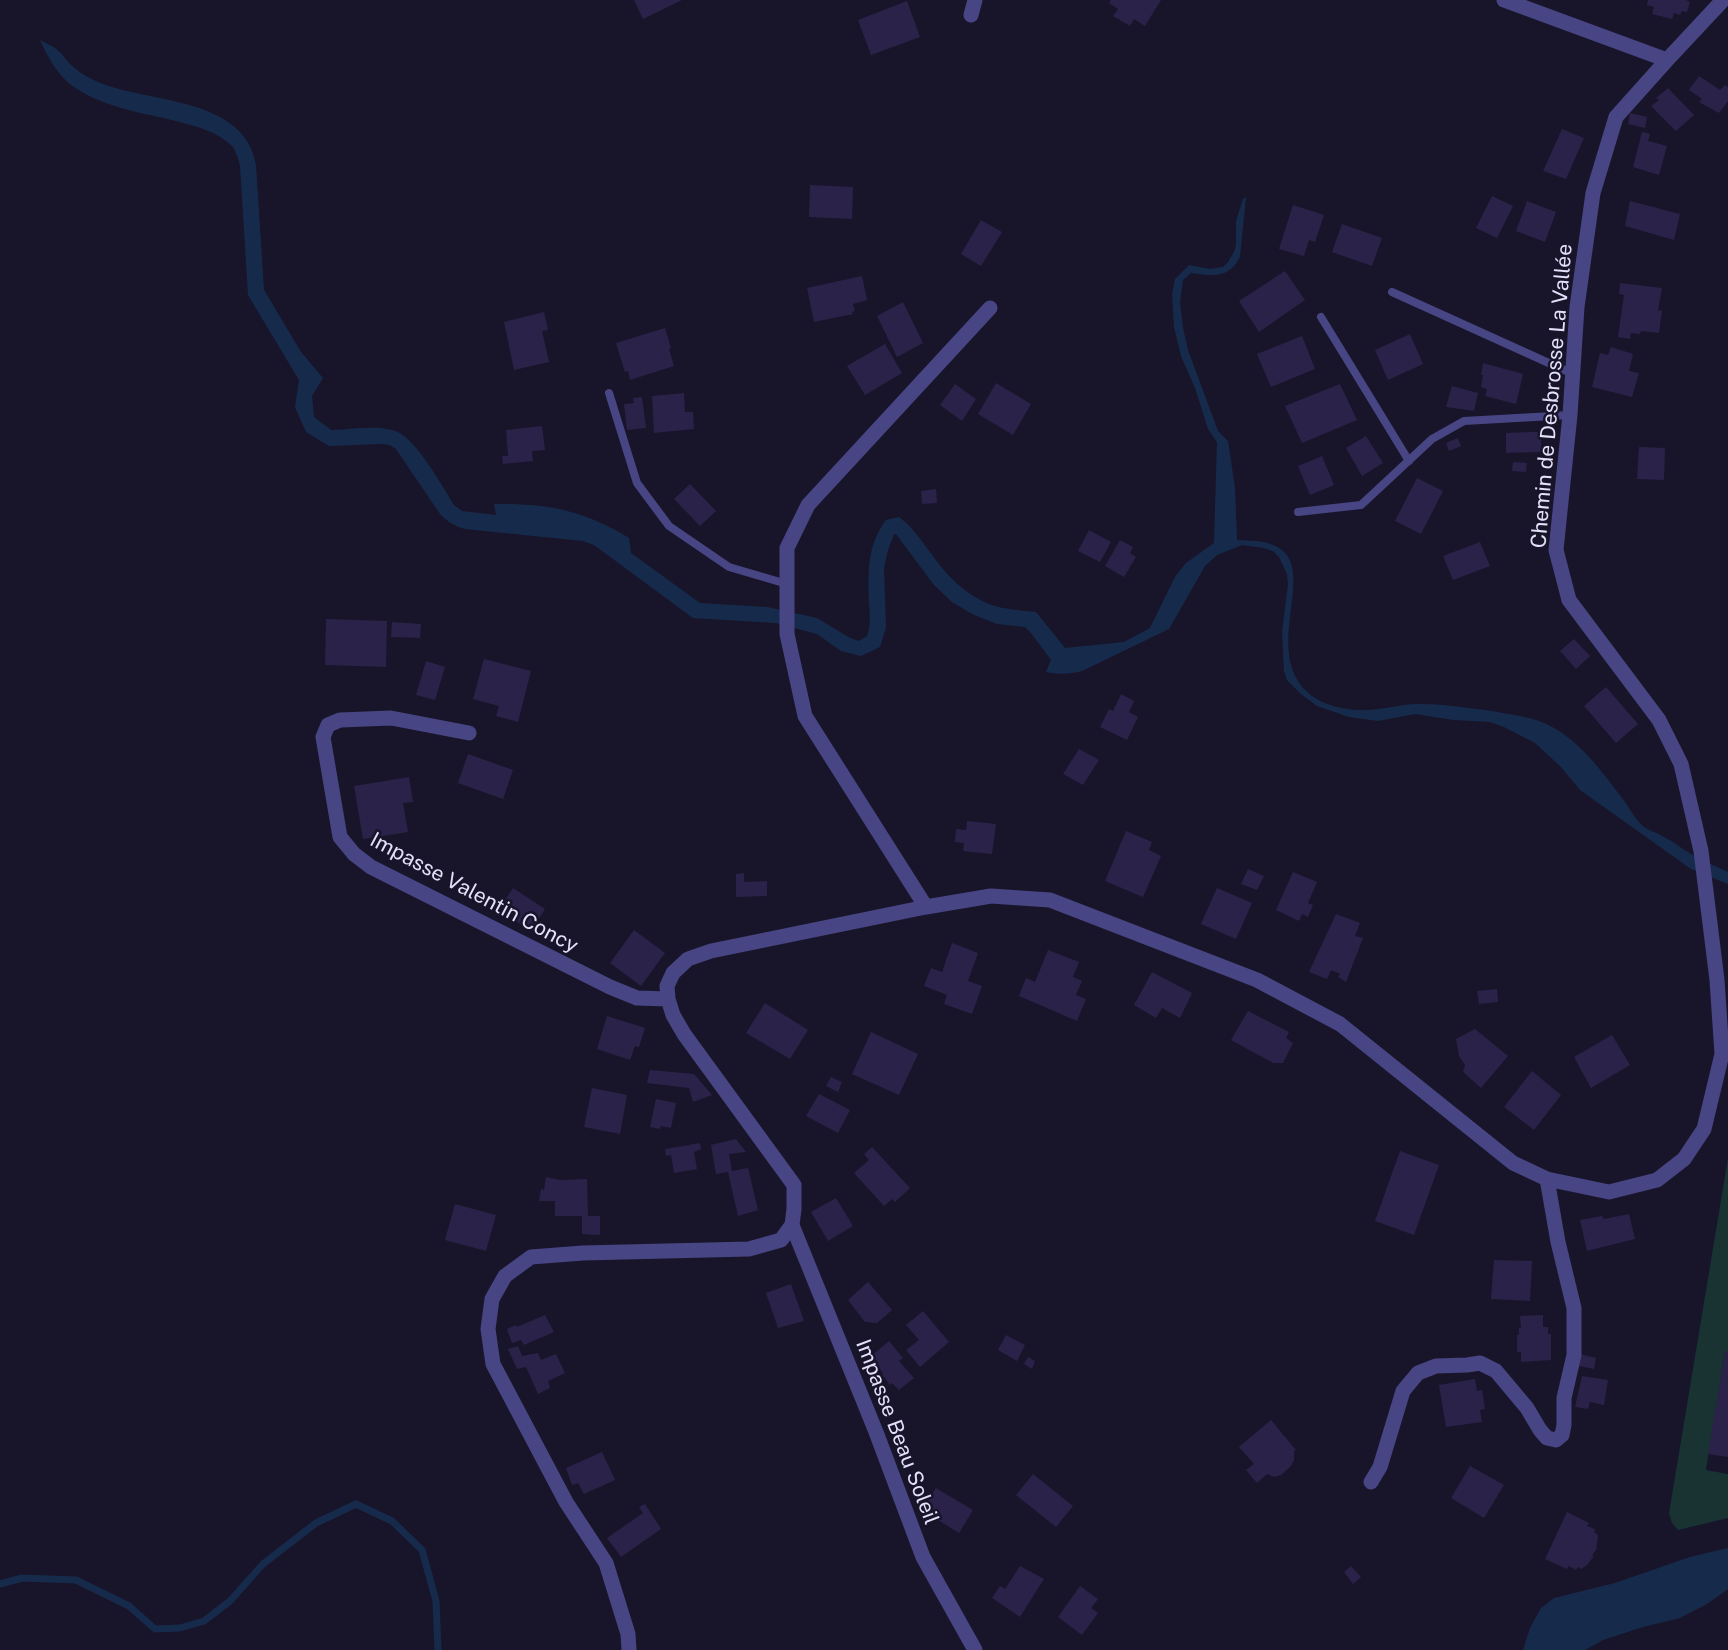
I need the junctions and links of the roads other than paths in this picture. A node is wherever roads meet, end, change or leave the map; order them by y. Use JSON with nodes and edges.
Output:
{"nodes":[{"id":1,"x":1504,"y":0,"type":"edge"},
{"id":2,"x":1723,"y":0,"type":"edge"},
{"id":3,"x":1667,"y":60,"type":"junction"},
{"id":4,"x":1392,"y":292,"type":"dead end"},
{"id":5,"x":990,"y":308,"type":"dead end"},
{"id":6,"x":1321,"y":317,"type":"dead end"},
{"id":7,"x":1573,"y":374,"type":"junction"},
{"id":8,"x":609,"y":393,"type":"dead end"},
{"id":9,"x":1570,"y":416,"type":"junction"},
{"id":10,"x":1409,"y":461,"type":"junction"},
{"id":11,"x":1298,"y":512,"type":"dead end"},
{"id":12,"x":787,"y":584,"type":"junction"},
{"id":13,"x":469,"y":733,"type":"dead end"},
{"id":14,"x":926,"y":907,"type":"junction"},
{"id":15,"x":1717,"y":980,"type":"junction"},
{"id":16,"x":1728,"y":992,"type":"edge"},
{"id":17,"x":668,"y":999,"type":"junction"},
{"id":18,"x":1547,"y":1179,"type":"junction"},
{"id":19,"x":792,"y":1225,"type":"junction"},
{"id":20,"x":1371,"y":1482,"type":"dead end"},
{"id":21,"x":629,"y":1650,"type":"edge"},
{"id":22,"x":975,"y":1650,"type":"edge"}],
"edges":[{"from":1,"to":3,"type":"street"},
{"from":2,"to":3,"type":"street","name":"Chemin de Desbrosse La Vallée"},
{"from":3,"to":7,"type":"street","name":"Chemin de Desbrosse La Vallée"},
{"from":4,"to":7,"type":"lane"},
{"from":5,"to":12,"type":"street"},
{"from":6,"to":10,"type":"lane"},
{"from":7,"to":9,"type":"street","name":"Chemin de Desbrosse La Vallée"},
{"from":8,"to":12,"type":"lane"},
{"from":9,"to":10,"type":"lane"},
{"from":9,"to":15,"type":"street","name":"Chemin de Desbrosse La Vallée"},
{"from":10,"to":11,"type":"lane"},
{"from":12,"to":14,"type":"street"},
{"from":13,"to":17,"type":"street","name":"Impasse Valentin Concy"},
{"from":14,"to":17,"type":"street","name":"Chemin de Desbrosse La Vallée"},
{"from":14,"to":18,"type":"street","name":"Chemin de Desbrosse La Vallée"},
{"from":15,"to":16,"type":"street"},
{"from":15,"to":18,"type":"street","name":"Chemin de Desbrosse La Vallée"},
{"from":17,"to":19,"type":"street"},
{"from":18,"to":20,"type":"street"},
{"from":19,"to":21,"type":"street"},
{"from":19,"to":22,"type":"street","name":"Impasse Beau Soleil"}]}
